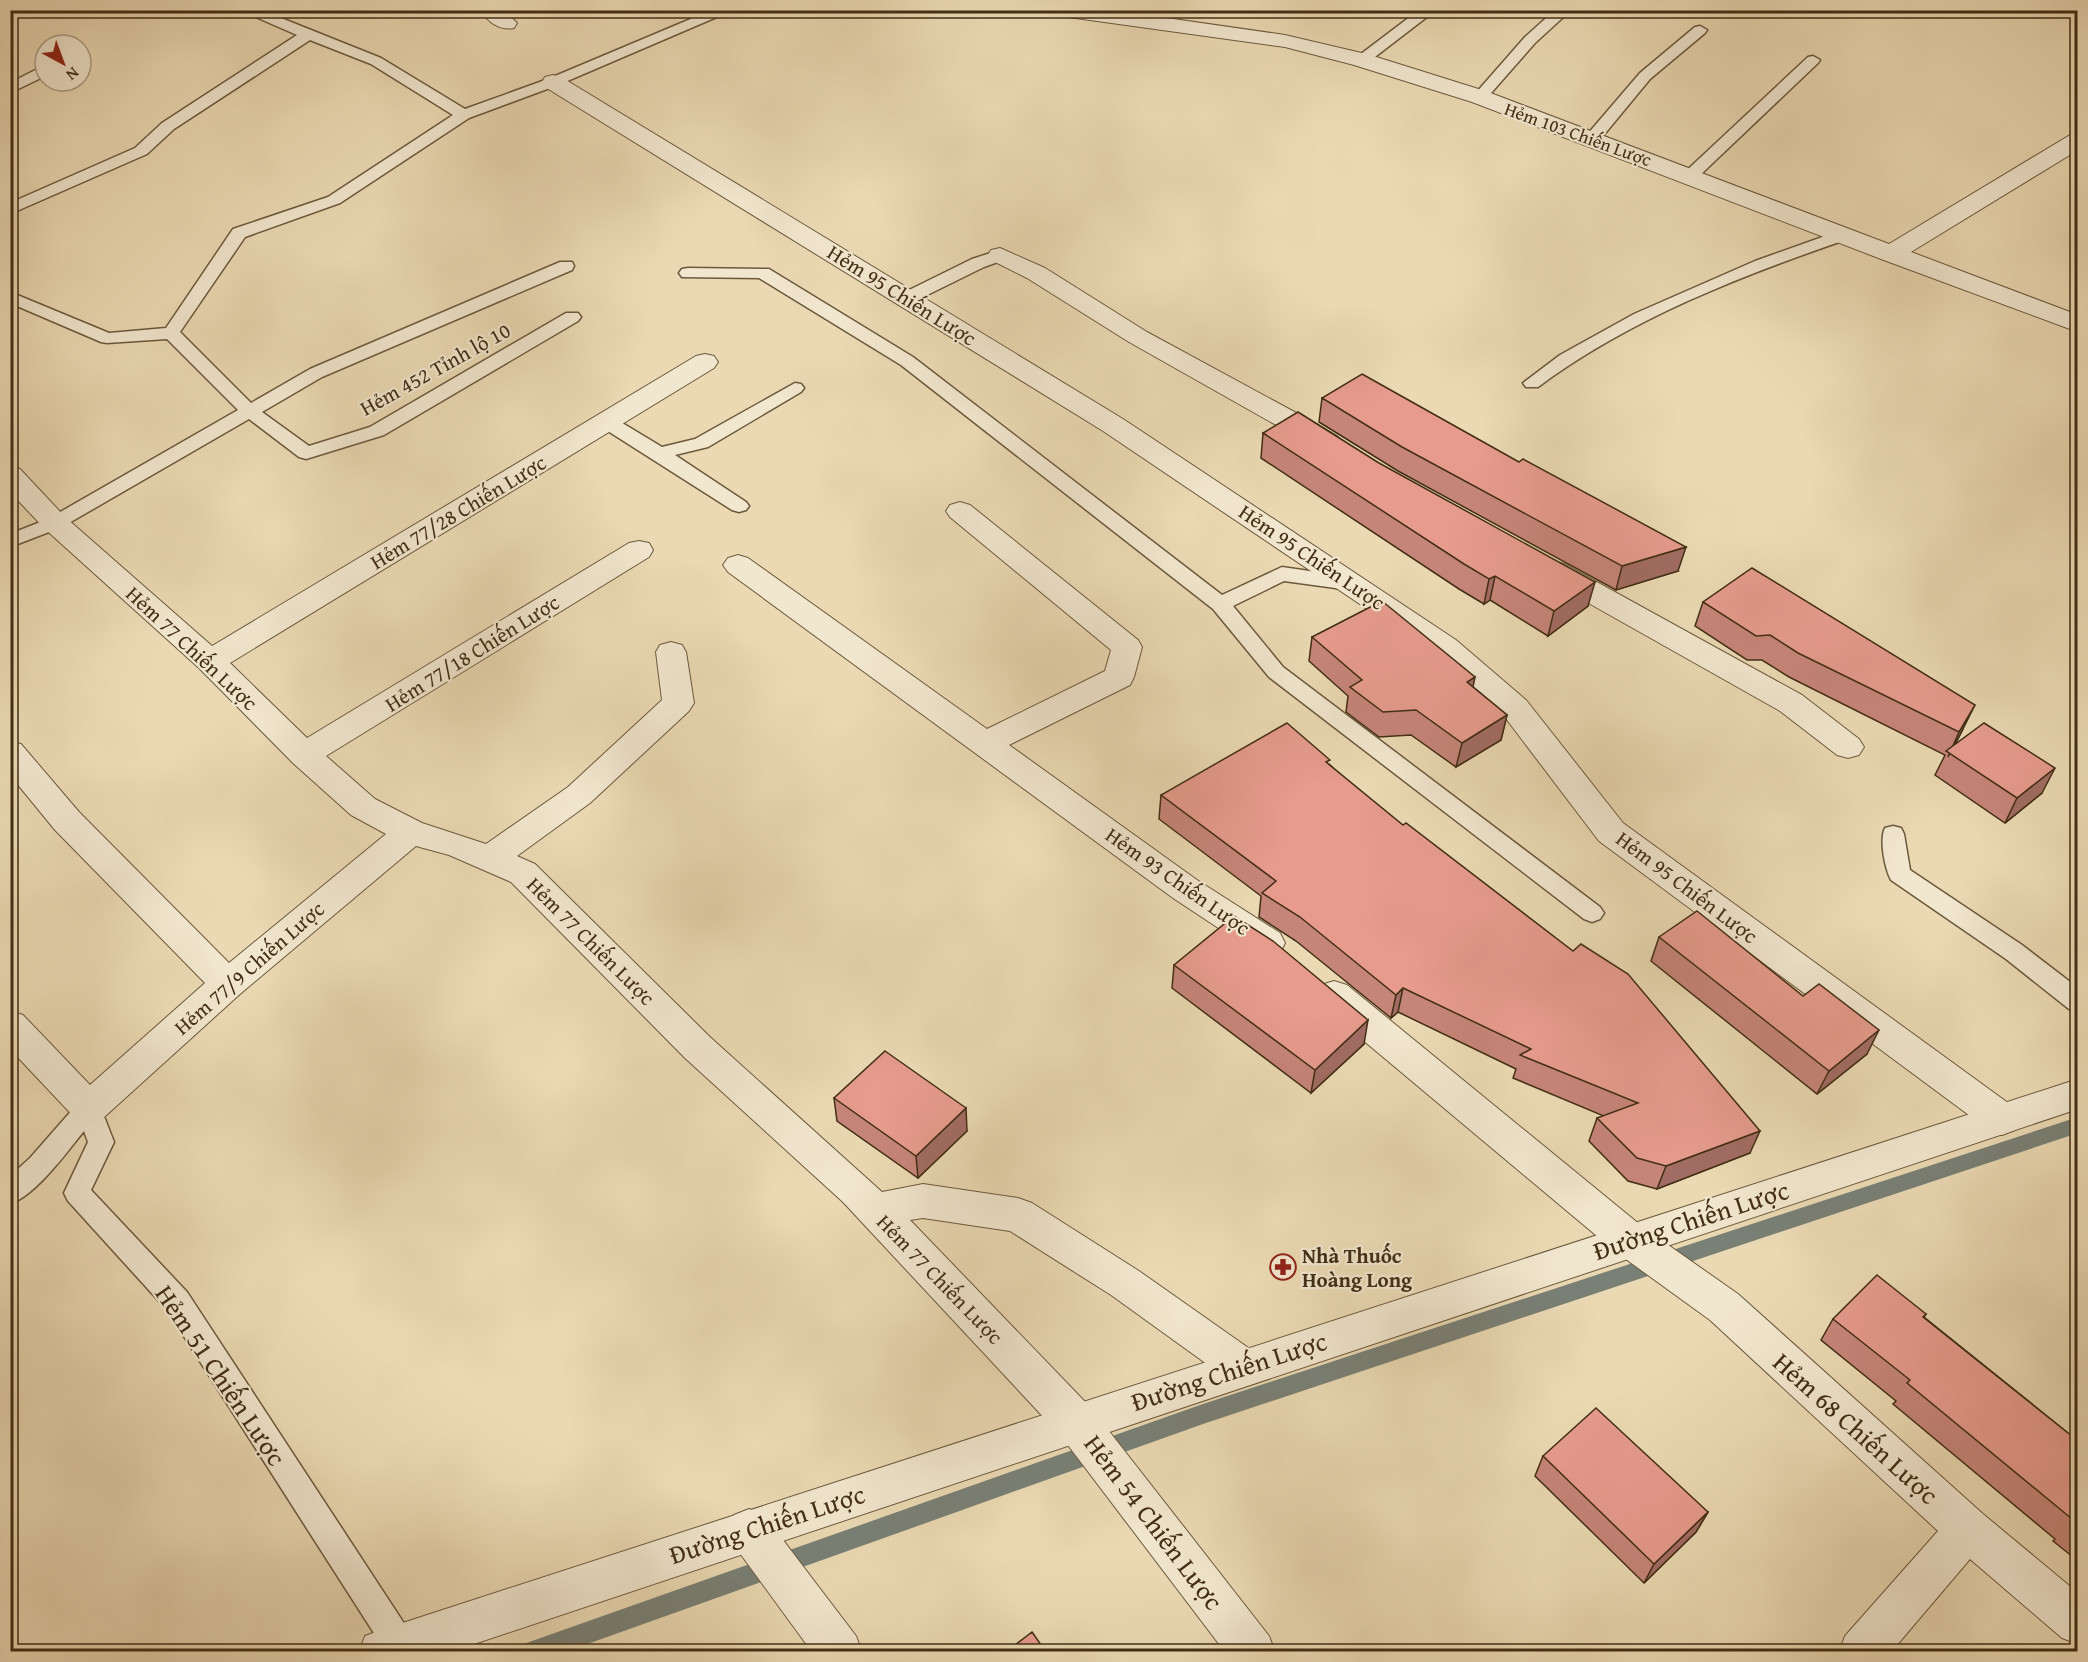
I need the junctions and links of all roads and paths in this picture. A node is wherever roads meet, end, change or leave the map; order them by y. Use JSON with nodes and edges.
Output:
{"nodes":[{"id":1,"x":247,"y":10,"type":"edge"},
{"id":2,"x":726,"y":10,"type":"edge"},
{"id":3,"x":1061,"y":10,"type":"edge"},
{"id":4,"x":1429,"y":10,"type":"edge"},
{"id":5,"x":1564,"y":10,"type":"edge"},
{"id":6,"x":1700,"y":30,"type":"dead end"},
{"id":7,"x":309,"y":34,"type":"junction"},
{"id":8,"x":1362,"y":60,"type":"junction"},
{"id":9,"x":1813,"y":60,"type":"dead end"},
{"id":10,"x":33,"y":77,"type":"edge"},
{"id":11,"x":553,"y":82,"type":"junction"},
{"id":12,"x":10,"y":89,"type":"edge"},
{"id":13,"x":1480,"y":97,"type":"junction"},
{"id":14,"x":464,"y":115,"type":"junction"},
{"id":15,"x":1592,"y":139,"type":"junction"},
{"id":16,"x":2078,"y":140,"type":"edge"},
{"id":17,"x":1691,"y":175,"type":"junction"},
{"id":18,"x":10,"y":209,"type":"edge"},
{"id":19,"x":1845,"y":234,"type":"junction"},
{"id":20,"x":1890,"y":254,"type":"junction"},
{"id":21,"x":1000,"y":255,"type":"joint"},
{"id":22,"x":567,"y":266,"type":"dead end"},
{"id":23,"x":688,"y":273,"type":"dead end"},
{"id":24,"x":10,"y":297,"type":"edge"},
{"id":25,"x":907,"y":298,"type":"junction"},
{"id":26,"x":572,"y":317,"type":"dead end"},
{"id":27,"x":2078,"y":324,"type":"edge"},
{"id":28,"x":171,"y":333,"type":"junction"},
{"id":29,"x":705,"y":362,"type":"dead end"},
{"id":30,"x":1532,"y":383,"type":"dead end"},
{"id":31,"x":795,"y":388,"type":"dead end"},
{"id":32,"x":249,"y":411,"type":"junction"},
{"id":33,"x":607,"y":422,"type":"junction"},
{"id":34,"x":659,"y":453,"type":"junction"},
{"id":35,"x":1349,"y":456,"type":"edge"},
{"id":36,"x":10,"y":475,"type":"edge"},
{"id":37,"x":739,"y":506,"type":"dead end"},
{"id":38,"x":960,"y":511,"type":"dead end"},
{"id":39,"x":55,"y":523,"type":"junction"},
{"id":40,"x":10,"y":541,"type":"edge"},
{"id":41,"x":639,"y":550,"type":"dead end"},
{"id":42,"x":1532,"y":559,"type":"edge"},
{"id":43,"x":738,"y":565,"type":"dead end"},
{"id":44,"x":1350,"y":583,"type":"junction"},
{"id":45,"x":1220,"y":604,"type":"junction"},
{"id":46,"x":671,"y":652,"type":"dead end"},
{"id":47,"x":210,"y":661,"type":"junction"},
{"id":48,"x":985,"y":744,"type":"junction"},
{"id":49,"x":1848,"y":747,"type":"dead end"},
{"id":50,"x":10,"y":752,"type":"edge"},
{"id":51,"x":304,"y":755,"type":"junction"},
{"id":52,"x":411,"y":832,"type":"junction"},
{"id":53,"x":1893,"y":834,"type":"dead end"},
{"id":54,"x":489,"y":859,"type":"junction"},
{"id":55,"x":1592,"y":913,"type":"dead end"},
{"id":56,"x":228,"y":984,"type":"junction"},
{"id":57,"x":2078,"y":1002,"type":"edge"},
{"id":58,"x":10,"y":1025,"type":"edge"},
{"id":59,"x":2078,"y":1094,"type":"edge"},
{"id":60,"x":89,"y":1108,"type":"junction"},
{"id":61,"x":2002,"y":1119,"type":"junction"},
{"id":62,"x":10,"y":1193,"type":"edge"},
{"id":63,"x":873,"y":1210,"type":"junction"},
{"id":64,"x":1630,"y":1239,"type":"junction"},
{"id":65,"x":1243,"y":1367,"type":"junction"},
{"id":66,"x":1076,"y":1422,"type":"junction"},
{"id":67,"x":1968,"y":1529,"type":"junction"},
{"id":68,"x":748,"y":1530,"type":"junction"},
{"id":69,"x":2078,"y":1622,"type":"edge"},
{"id":70,"x":390,"y":1648,"type":"edge"},
{"id":71,"x":840,"y":1652,"type":"edge"},
{"id":72,"x":1253,"y":1652,"type":"edge"},
{"id":73,"x":1861,"y":1652,"type":"edge"}],
"edges":[{"from":1,"to":7,"type":"lane"},
{"from":2,"to":11,"type":"lane"},
{"from":3,"to":8,"type":"street","name":"Hẻm 103 Chiến Lược"},
{"from":4,"to":8,"type":"lane"},
{"from":5,"to":13,"type":"lane"},
{"from":6,"to":15,"type":"lane"},
{"from":7,"to":14,"type":"lane"},
{"from":7,"to":18,"type":"lane"},
{"from":8,"to":13,"type":"street","name":"Hẻm 103 Chiến Lược"},
{"from":9,"to":17,"type":"lane"},
{"from":10,"to":12,"type":"lane"},
{"from":11,"to":14,"type":"lane"},
{"from":11,"to":25,"type":"street","name":"Hẻm 95 Chiến Lược"},
{"from":13,"to":15,"type":"street","name":"Hẻm 103 Chiến Lược"},
{"from":14,"to":28,"type":"lane"},
{"from":15,"to":17,"type":"street","name":"Hẻm 103 Chiến Lược"},
{"from":16,"to":20,"type":"street"},
{"from":17,"to":19,"type":"street","name":"Hẻm 103 Chiến Lược"},
{"from":19,"to":20,"type":"street","name":"Hẻm 103 Chiến Lược"},
{"from":19,"to":30,"type":"lane"},
{"from":20,"to":27,"type":"street","name":"Hẻm 103 Chiến Lược"},
{"from":21,"to":25,"type":"lane"},
{"from":21,"to":35,"type":"street"},
{"from":22,"to":32,"type":"lane"},
{"from":23,"to":45,"type":"lane"},
{"from":24,"to":28,"type":"lane"},
{"from":25,"to":44,"type":"street","name":"Hẻm 95 Chiến Lược"},
{"from":26,"to":32,"type":"lane","name":"Hẻm 452 Tỉnh lộ 10"},
{"from":28,"to":32,"type":"lane","name":"Hẻm 452 Tỉnh lộ 10"},
{"from":29,"to":33,"type":"street","name":"Hẻm 77/28 Chiến Lược"},
{"from":31,"to":34,"type":"lane"},
{"from":32,"to":39,"type":"lane"},
{"from":33,"to":34,"type":"lane"},
{"from":33,"to":47,"type":"street","name":"Hẻm 77/28 Chiến Lược"},
{"from":34,"to":37,"type":"lane"},
{"from":36,"to":39,"type":"street","name":"Hẻm 77 Chiến Lược"},
{"from":38,"to":48,"type":"street"},
{"from":39,"to":40,"type":"lane"},
{"from":39,"to":47,"type":"street","name":"Hẻm 77 Chiến Lược"},
{"from":41,"to":51,"type":"street","name":"Hẻm 77/18 Chiến Lược"},
{"from":42,"to":49,"type":"street"},
{"from":43,"to":48,"type":"street","name":"Hẻm 93 Chiến Lược"},
{"from":44,"to":45,"type":"lane"},
{"from":44,"to":61,"type":"street","name":"Hẻm 95 Chiến Lược"},
{"from":45,"to":55,"type":"lane"},
{"from":46,"to":54,"type":"street"},
{"from":47,"to":51,"type":"street","name":"Hẻm 77 Chiến Lược"},
{"from":48,"to":64,"type":"street","name":"Hẻm 93 Chiến Lược"},
{"from":50,"to":56,"type":"street"},
{"from":51,"to":52,"type":"street","name":"Hẻm 77 Chiến Lược"},
{"from":52,"to":54,"type":"street","name":"Hẻm 77 Chiến Lược"},
{"from":52,"to":56,"type":"street","name":"Hẻm 77/9 Chiến Lược"},
{"from":53,"to":57,"type":"lane"},
{"from":54,"to":63,"type":"street","name":"Hẻm 77 Chiến Lược"},
{"from":56,"to":60,"type":"street","name":"Hẻm 77/9 Chiến Lược"},
{"from":58,"to":60,"type":"street","name":"Hẻm 51 Chiến Lược"},
{"from":59,"to":61,"type":"street","name":"Đường Chiến Lược"},
{"from":60,"to":62,"type":"lane"},
{"from":60,"to":70,"type":"lane","name":"Hẻm 51 Chiến Lược"},
{"from":61,"to":64,"type":"street","name":"Đường Chiến Lược"},
{"from":63,"to":65,"type":"street"},
{"from":63,"to":66,"type":"street","name":"Hẻm 77 Chiến Lược"},
{"from":64,"to":65,"type":"street","name":"Đường Chiến Lược"},
{"from":64,"to":67,"type":"street","name":"Hẻm 68 Chiến Lược"},
{"from":65,"to":66,"type":"street","name":"Đường Chiến Lược"},
{"from":66,"to":68,"type":"street","name":"Đường Chiến Lược"},
{"from":66,"to":72,"type":"street","name":"Hẻm 54 Chiến Lược"},
{"from":67,"to":69,"type":"street","name":"Hẻm 68 Chiến Lược"},
{"from":67,"to":73,"type":"street"},
{"from":68,"to":70,"type":"street","name":"Đường Chiến Lược"},
{"from":68,"to":71,"type":"street"}]}
